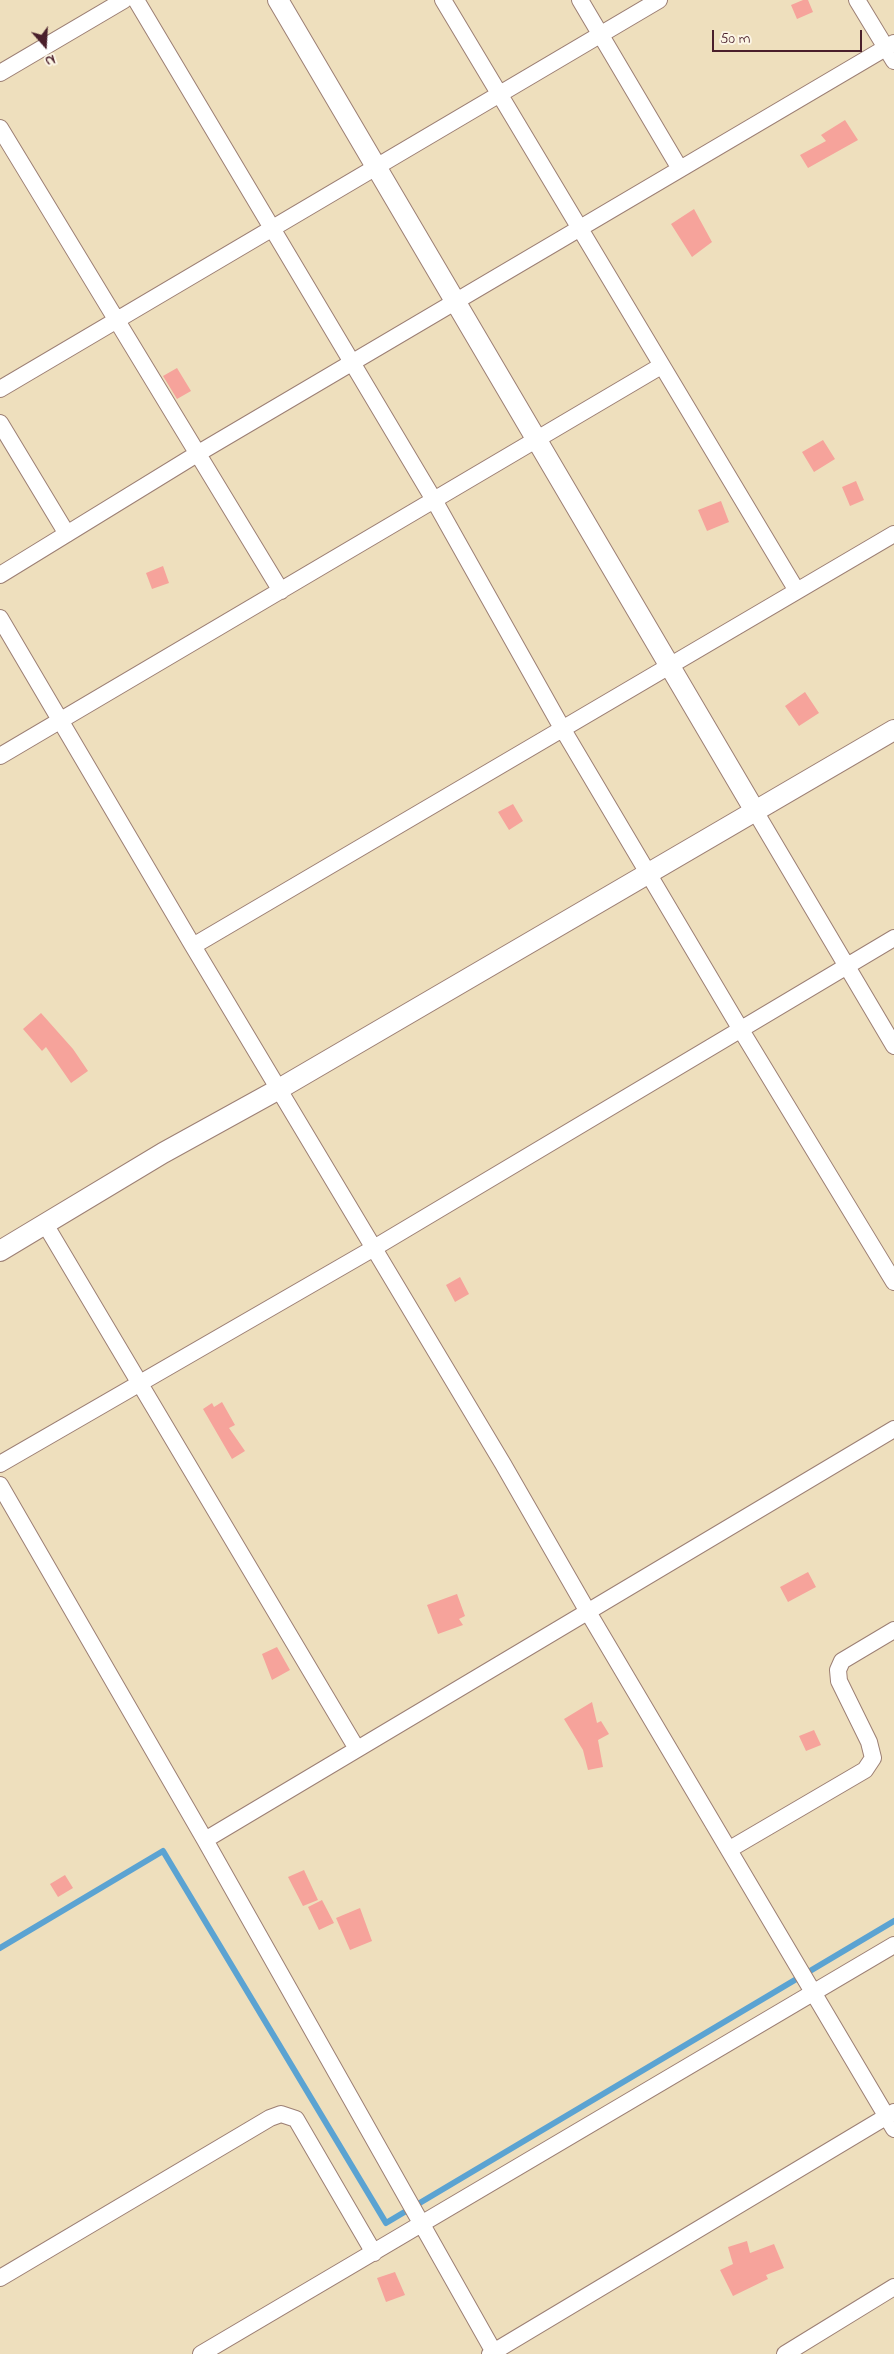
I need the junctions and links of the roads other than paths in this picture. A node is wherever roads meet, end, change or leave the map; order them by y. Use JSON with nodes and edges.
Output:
{"nodes":[{"id":1,"x":124,"y":0,"type":"edge"},
{"id":2,"x":136,"y":0,"type":"edge"},
{"id":3,"x":278,"y":0,"type":"edge"},
{"id":4,"x":443,"y":0,"type":"edge"},
{"id":5,"x":580,"y":0,"type":"edge"},
{"id":6,"x":658,"y":0,"type":"edge"},
{"id":7,"x":857,"y":0,"type":"edge"},
{"id":8,"x":601,"y":34,"type":"junction"},
{"id":9,"x":891,"y":50,"type":"edge"},
{"id":10,"x":0,"y":73,"type":"edge"},
{"id":11,"x":498,"y":95,"type":"junction"},
{"id":12,"x":0,"y":128,"type":"edge"},
{"id":13,"x":376,"y":167,"type":"junction"},
{"id":14,"x":680,"y":168,"type":"junction"},
{"id":15,"x":272,"y":229,"type":"junction"},
{"id":16,"x":579,"y":229,"type":"junction"},
{"id":17,"x":455,"y":302,"type":"junction"},
{"id":18,"x":115,"y":320,"type":"junction"},
{"id":19,"x":351,"y":363,"type":"junction"},
{"id":20,"x":661,"y":366,"type":"junction"},
{"id":21,"x":0,"y":388,"type":"edge"},
{"id":22,"x":0,"y":423,"type":"edge"},
{"id":23,"x":538,"y":440,"type":"junction"},
{"id":24,"x":197,"y":454,"type":"junction"},
{"id":25,"x":434,"y":500,"type":"junction"},
{"id":26,"x":67,"y":534,"type":"junction"},
{"id":27,"x":894,"y":534,"type":"edge"},
{"id":28,"x":0,"y":575,"type":"edge"},
{"id":29,"x":280,"y":591,"type":"junction"},
{"id":30,"x":797,"y":591,"type":"junction"},
{"id":31,"x":0,"y":618,"type":"edge"},
{"id":32,"x":669,"y":666,"type":"junction"},
{"id":33,"x":61,"y":720,"type":"junction"},
{"id":34,"x":562,"y":728,"type":"junction"},
{"id":35,"x":894,"y":730,"type":"edge"},
{"id":36,"x":0,"y":756,"type":"edge"},
{"id":37,"x":755,"y":811,"type":"junction"},
{"id":38,"x":648,"y":873,"type":"junction"},
{"id":39,"x":894,"y":938,"type":"edge"},
{"id":40,"x":193,"y":946,"type":"junction"},
{"id":41,"x":847,"y":966,"type":"junction"},
{"id":42,"x":741,"y":1030,"type":"junction"},
{"id":43,"x":894,"y":1046,"type":"edge"},
{"id":44,"x":279,"y":1089,"type":"junction"},
{"id":45,"x":45,"y":1224,"type":"junction"},
{"id":46,"x":374,"y":1248,"type":"junction"},
{"id":47,"x":0,"y":1251,"type":"edge"},
{"id":48,"x":894,"y":1282,"type":"edge"},
{"id":49,"x":140,"y":1383,"type":"junction"},
{"id":50,"x":894,"y":1429,"type":"edge"},
{"id":51,"x":0,"y":1464,"type":"edge"},
{"id":52,"x":0,"y":1484,"type":"edge"},
{"id":53,"x":588,"y":1612,"type":"junction"},
{"id":54,"x":894,"y":1630,"type":"edge"},
{"id":55,"x":357,"y":1749,"type":"junction"},
{"id":56,"x":205,"y":1840,"type":"junction"},
{"id":57,"x":730,"y":1849,"type":"junction"},
{"id":58,"x":894,"y":1945,"type":"edge"},
{"id":59,"x":815,"y":1992,"type":"junction"},
{"id":60,"x":892,"y":2119,"type":"edge"},
{"id":61,"x":423,"y":2224,"type":"junction"},
{"id":62,"x":374,"y":2253,"type":"junction"},
{"id":63,"x":0,"y":2278,"type":"edge"},
{"id":64,"x":894,"y":2287,"type":"edge"},
{"id":65,"x":493,"y":2353,"type":"edge"},
{"id":66,"x":201,"y":2354,"type":"edge"},
{"id":67,"x":785,"y":2354,"type":"edge"}],
"edges":[{"from":1,"to":10,"type":"street"},
{"from":2,"to":15,"type":"street"},
{"from":3,"to":13,"type":"street"},
{"from":4,"to":11,"type":"street"},
{"from":5,"to":8,"type":"street"},
{"from":6,"to":8,"type":"street"},
{"from":7,"to":9,"type":"street"},
{"from":8,"to":11,"type":"street"},
{"from":8,"to":14,"type":"street"},
{"from":9,"to":14,"type":"street"},
{"from":11,"to":13,"type":"street"},
{"from":11,"to":16,"type":"street"},
{"from":12,"to":18,"type":"street"},
{"from":13,"to":15,"type":"street"},
{"from":13,"to":17,"type":"street"},
{"from":14,"to":16,"type":"street"},
{"from":15,"to":18,"type":"street"},
{"from":15,"to":19,"type":"street"},
{"from":16,"to":17,"type":"street"},
{"from":16,"to":20,"type":"street"},
{"from":17,"to":19,"type":"street"},
{"from":17,"to":23,"type":"street"},
{"from":18,"to":21,"type":"street"},
{"from":18,"to":24,"type":"street"},
{"from":19,"to":24,"type":"street"},
{"from":19,"to":25,"type":"street"},
{"from":20,"to":23,"type":"street"},
{"from":20,"to":30,"type":"street"},
{"from":22,"to":26,"type":"street"},
{"from":23,"to":25,"type":"street"},
{"from":23,"to":32,"type":"street"},
{"from":24,"to":26,"type":"street"},
{"from":24,"to":29,"type":"street"},
{"from":25,"to":29,"type":"street"},
{"from":25,"to":34,"type":"street"},
{"from":26,"to":28,"type":"street"},
{"from":27,"to":30,"type":"street"},
{"from":29,"to":33,"type":"street"},
{"from":30,"to":32,"type":"street"},
{"from":31,"to":33,"type":"street"},
{"from":32,"to":34,"type":"street"},
{"from":32,"to":37,"type":"street"},
{"from":33,"to":36,"type":"street"},
{"from":33,"to":40,"type":"street"},
{"from":34,"to":38,"type":"street"},
{"from":34,"to":40,"type":"street"},
{"from":35,"to":37,"type":"street"},
{"from":37,"to":38,"type":"street"},
{"from":37,"to":41,"type":"street"},
{"from":38,"to":42,"type":"street"},
{"from":38,"to":44,"type":"street"},
{"from":39,"to":41,"type":"street"},
{"from":40,"to":44,"type":"street"},
{"from":41,"to":42,"type":"street"},
{"from":41,"to":43,"type":"street"},
{"from":42,"to":46,"type":"street"},
{"from":42,"to":48,"type":"street"},
{"from":44,"to":45,"type":"street"},
{"from":44,"to":46,"type":"street"},
{"from":45,"to":47,"type":"street"},
{"from":45,"to":49,"type":"street"},
{"from":46,"to":49,"type":"street"},
{"from":46,"to":53,"type":"street"},
{"from":49,"to":51,"type":"street"},
{"from":49,"to":55,"type":"street"},
{"from":50,"to":53,"type":"street"},
{"from":52,"to":56,"type":"street"},
{"from":53,"to":55,"type":"street"},
{"from":53,"to":57,"type":"street"},
{"from":54,"to":57,"type":"street"},
{"from":55,"to":56,"type":"street"},
{"from":56,"to":61,"type":"street"},
{"from":57,"to":59,"type":"street"},
{"from":58,"to":59,"type":"street"},
{"from":59,"to":60,"type":"street"},
{"from":59,"to":61,"type":"street"},
{"from":60,"to":65,"type":"street"},
{"from":61,"to":62,"type":"street"},
{"from":61,"to":65,"type":"street"},
{"from":62,"to":63,"type":"street"},
{"from":62,"to":66,"type":"street"},
{"from":64,"to":67,"type":"street"}]}
